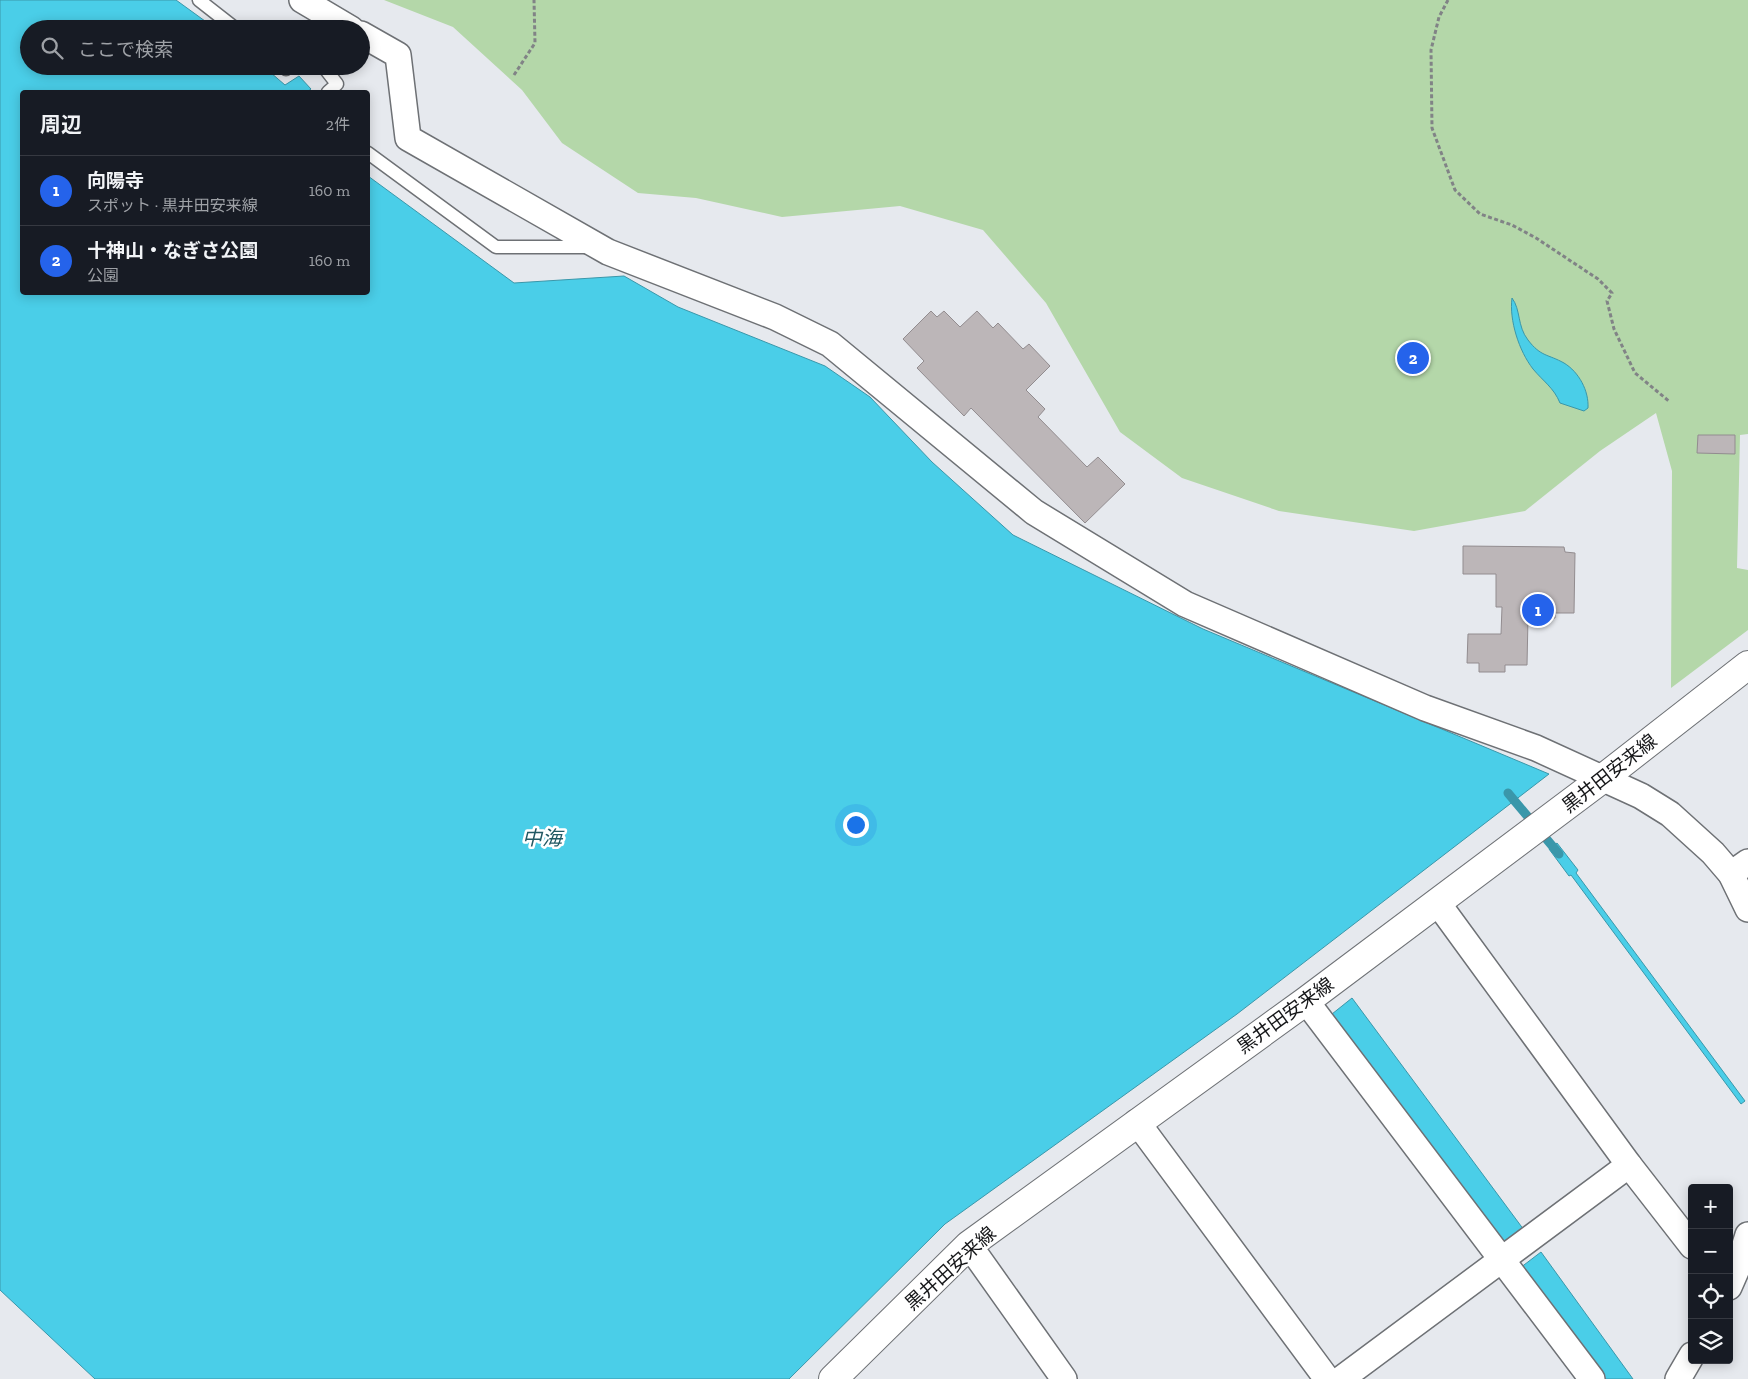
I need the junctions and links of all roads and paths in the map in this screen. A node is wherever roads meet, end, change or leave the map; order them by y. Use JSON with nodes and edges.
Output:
{"nodes":[{"id":1,"x":199,"y":0,"type":"edge"},
{"id":2,"x":302,"y":0,"type":"edge"},
{"id":3,"x":534,"y":0,"type":"edge"},
{"id":4,"x":1448,"y":0,"type":"edge"},
{"id":5,"x":225,"y":20,"type":"edge"},
{"id":6,"x":336,"y":20,"type":"edge"},
{"id":7,"x":370,"y":39,"type":"edge"},
{"id":8,"x":330,"y":75,"type":"edge"},
{"id":9,"x":514,"y":75,"type":"dead end"},
{"id":10,"x":330,"y":90,"type":"edge"},
{"id":11,"x":370,"y":154,"type":"edge"},
{"id":12,"x":608,"y":252,"type":"junction"},
{"id":13,"x":1670,"y":402,"type":"dead end"},
{"id":14,"x":1745,"y":671,"type":"edge"},
{"id":15,"x":1602,"y":779,"type":"junction"},
{"id":16,"x":1740,"y":868,"type":"edge"},
{"id":17,"x":1437,"y":902,"type":"junction"},
{"id":18,"x":1748,"y":909,"type":"edge"},
{"id":19,"x":1306,"y":1001,"type":"junction"},
{"id":20,"x":1137,"y":1122,"type":"junction"},
{"id":21,"x":1629,"y":1165,"type":"junction"},
{"id":22,"x":1748,"y":1235,"type":"edge"},
{"id":23,"x":1688,"y":1241,"type":"edge"},
{"id":24,"x":969,"y":1245,"type":"junction"},
{"id":25,"x":1504,"y":1256,"type":"junction"},
{"id":26,"x":1733,"y":1278,"type":"edge"},
{"id":27,"x":1688,"y":1361,"type":"edge"},
{"id":28,"x":834,"y":1379,"type":"edge"},
{"id":29,"x":1064,"y":1379,"type":"edge"},
{"id":30,"x":1327,"y":1379,"type":"edge"},
{"id":31,"x":1341,"y":1379,"type":"edge"},
{"id":32,"x":1592,"y":1379,"type":"edge"},
{"id":33,"x":1678,"y":1379,"type":"edge"}],
"edges":[{"from":1,"to":5,"type":"lane"},
{"from":2,"to":6,"type":"street"},
{"from":3,"to":9,"type":"path"},
{"from":4,"to":13,"type":"path"},
{"from":7,"to":12,"type":"street"},
{"from":8,"to":10,"type":"lane"},
{"from":11,"to":12,"type":"lane"},
{"from":12,"to":15,"type":"street"},
{"from":14,"to":15,"type":"main road","name":"黒井田安来線"},
{"from":15,"to":16,"type":"street"},
{"from":15,"to":17,"type":"main road","name":"黒井田安来線"},
{"from":16,"to":18,"type":"street"},
{"from":17,"to":19,"type":"main road","name":"黒井田安来線"},
{"from":17,"to":21,"type":"street"},
{"from":19,"to":20,"type":"main road","name":"黒井田安来線"},
{"from":19,"to":25,"type":"street"},
{"from":20,"to":24,"type":"main road","name":"黒井田安来線"},
{"from":20,"to":30,"type":"street"},
{"from":21,"to":23,"type":"street"},
{"from":21,"to":25,"type":"street"},
{"from":22,"to":26,"type":"street"},
{"from":24,"to":28,"type":"main road","name":"黒井田安来線"},
{"from":24,"to":29,"type":"street"},
{"from":25,"to":31,"type":"street"},
{"from":25,"to":32,"type":"street"},
{"from":27,"to":33,"type":"street"}]}
